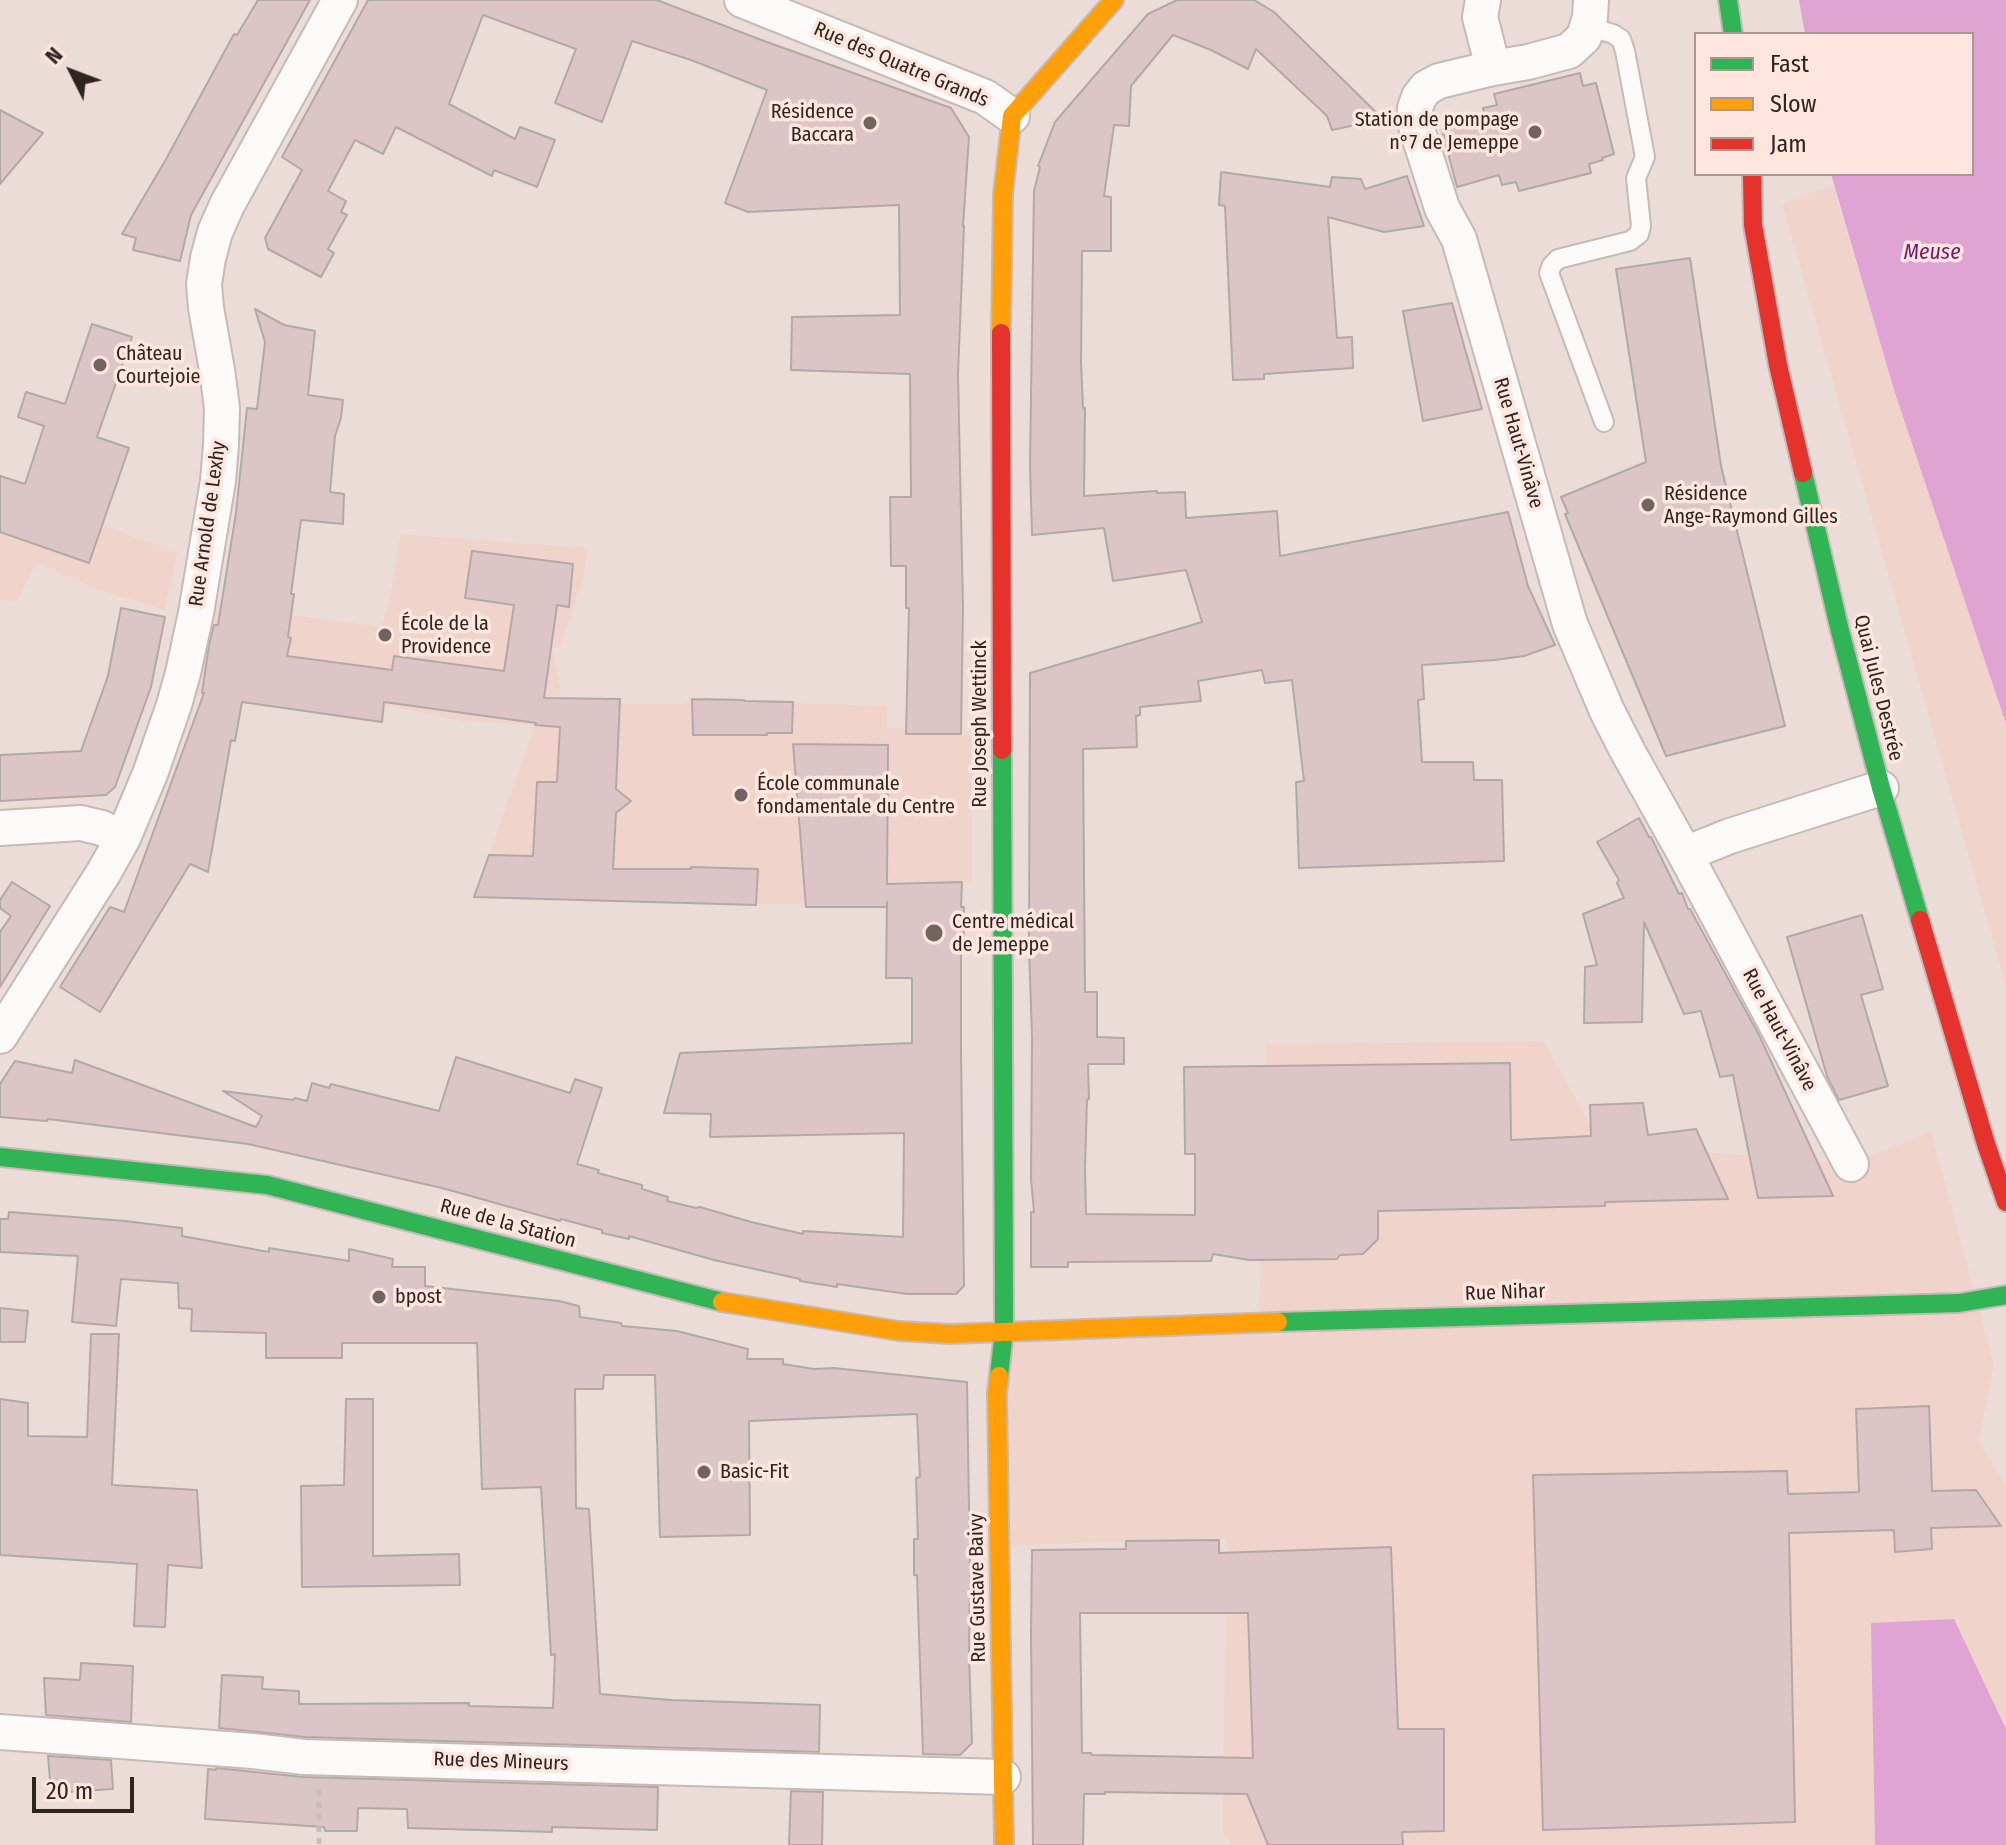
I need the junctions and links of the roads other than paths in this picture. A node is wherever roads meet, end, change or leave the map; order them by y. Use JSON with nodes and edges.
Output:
{"nodes":[{"id":1,"x":340,"y":0,"type":"edge"},
{"id":2,"x":742,"y":0,"type":"edge"},
{"id":3,"x":1114,"y":0,"type":"edge"},
{"id":4,"x":1483,"y":0,"type":"edge"},
{"id":5,"x":1728,"y":0,"type":"edge"},
{"id":6,"x":1589,"y":13,"type":"edge"},
{"id":7,"x":1733,"y":32,"type":"edge"},
{"id":8,"x":1493,"y":68,"type":"junction"},
{"id":9,"x":1012,"y":116,"type":"junction"},
{"id":10,"x":1752,"y":176,"type":"edge"},
{"id":11,"x":1604,"y":422,"type":"dead end"},
{"id":12,"x":1881,"y":788,"type":"junction"},
{"id":13,"x":0,"y":828,"type":"edge"},
{"id":14,"x":123,"y":838,"type":"junction"},
{"id":15,"x":1685,"y":854,"type":"junction"},
{"id":16,"x":0,"y":1036,"type":"edge"},
{"id":17,"x":0,"y":1157,"type":"edge"},
{"id":18,"x":1851,"y":1164,"type":"dead end"},
{"id":19,"x":2006,"y":1202,"type":"edge"},
{"id":20,"x":2006,"y":1295,"type":"edge"},
{"id":21,"x":1004,"y":1331,"type":"junction"},
{"id":22,"x":0,"y":1732,"type":"edge"},
{"id":23,"x":1003,"y":1777,"type":"junction"},
{"id":24,"x":1004,"y":1845,"type":"edge"}],
"edges":[{"from":1,"to":14,"type":"street","name":"Rue Arnold de Lexhy"},
{"from":2,"to":9,"type":"street","name":"Rue des Quatre Grands"},
{"from":3,"to":9,"type":"street"},
{"from":4,"to":8,"type":"street"},
{"from":5,"to":7,"type":"street"},
{"from":6,"to":8,"type":"street"},
{"from":6,"to":11,"type":"lane"},
{"from":8,"to":15,"type":"street","name":"Rue Haut-Vinâve"},
{"from":9,"to":21,"type":"street","name":"Rue Joseph Wettinck"},
{"from":10,"to":12,"type":"street","name":"Quai Jules Destrée"},
{"from":12,"to":15,"type":"street"},
{"from":12,"to":19,"type":"street","name":"Quai Jules Destrée"},
{"from":13,"to":14,"type":"street"},
{"from":14,"to":16,"type":"street","name":"Rue Arnold de Lexhy"},
{"from":15,"to":18,"type":"street","name":"Rue Haut-Vinâve"},
{"from":17,"to":21,"type":"street","name":"Rue de la Station"},
{"from":20,"to":21,"type":"street","name":"Rue Nihar"},
{"from":21,"to":23,"type":"street","name":"Rue Gustave Baivy"},
{"from":22,"to":23,"type":"street","name":"Rue des Mineurs"},
{"from":23,"to":24,"type":"street","name":"Rue Gustave Baivy"}]}
